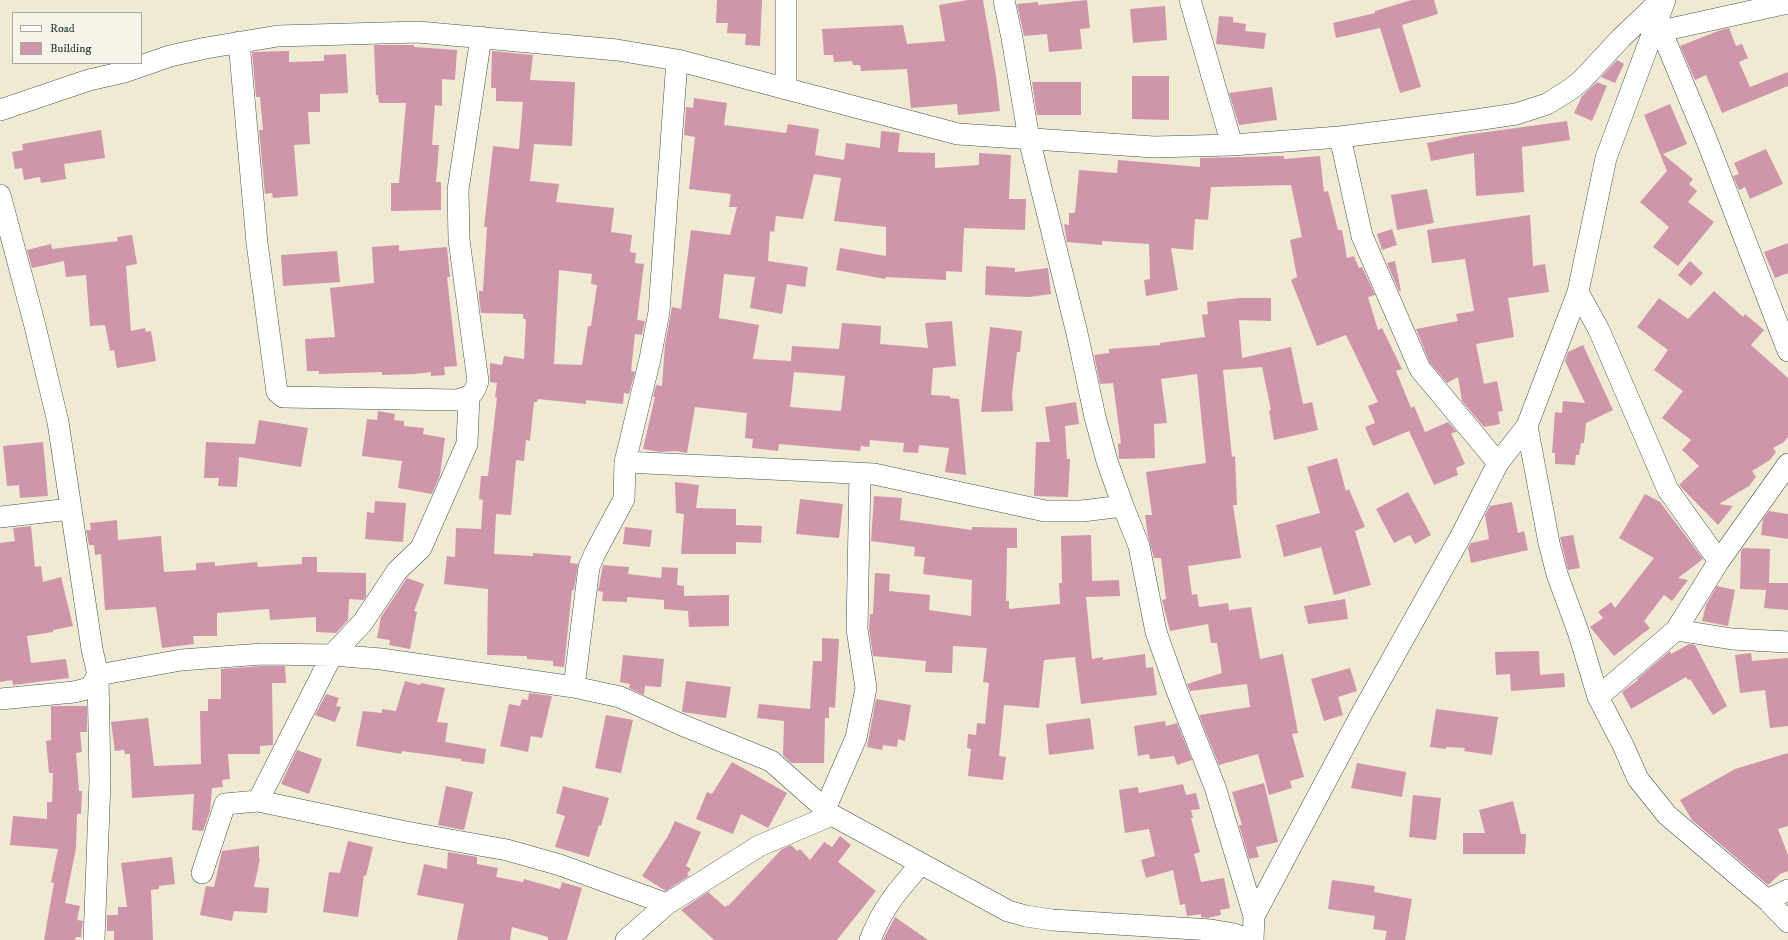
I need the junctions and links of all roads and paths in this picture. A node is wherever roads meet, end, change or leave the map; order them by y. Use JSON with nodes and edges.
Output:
{"nodes":[{"id":1,"x":786,"y":0,"type":"edge"},
{"id":2,"x":1004,"y":0,"type":"edge"},
{"id":3,"x":1190,"y":0,"type":"edge"},
{"id":4,"x":1661,"y":0,"type":"edge"},
{"id":5,"x":1665,"y":0,"type":"edge"},
{"id":6,"x":1788,"y":3,"type":"edge"},
{"id":7,"x":1660,"y":27,"type":"junction"},
{"id":8,"x":481,"y":37,"type":"junction"},
{"id":9,"x":239,"y":42,"type":"junction"},
{"id":10,"x":677,"y":60,"type":"junction"},
{"id":11,"x":786,"y":89,"type":"junction"},
{"id":12,"x":0,"y":110,"type":"edge"},
{"id":13,"x":1340,"y":137,"type":"junction"},
{"id":14,"x":1029,"y":139,"type":"junction"},
{"id":15,"x":1232,"y":145,"type":"junction"},
{"id":16,"x":0,"y":195,"type":"edge"},
{"id":17,"x":1578,"y":292,"type":"junction"},
{"id":18,"x":1788,"y":351,"type":"edge"},
{"id":19,"x":469,"y":396,"type":"junction"},
{"id":20,"x":1527,"y":426,"type":"junction"},
{"id":21,"x":625,"y":462,"type":"junction"},
{"id":22,"x":1498,"y":463,"type":"junction"},
{"id":23,"x":1788,"y":464,"type":"edge"},
{"id":24,"x":860,"y":473,"type":"junction"},
{"id":25,"x":1123,"y":506,"type":"junction"},
{"id":26,"x":70,"y":509,"type":"junction"},
{"id":27,"x":0,"y":517,"type":"edge"},
{"id":28,"x":1719,"y":561,"type":"junction"},
{"id":29,"x":1676,"y":630,"type":"junction"},
{"id":30,"x":1788,"y":642,"type":"edge"},
{"id":31,"x":332,"y":655,"type":"junction"},
{"id":32,"x":98,"y":675,"type":"junction"},
{"id":33,"x":574,"y":687,"type":"junction"},
{"id":34,"x":1598,"y":696,"type":"junction"},
{"id":35,"x":0,"y":699,"type":"edge"},
{"id":36,"x":258,"y":801,"type":"junction"},
{"id":37,"x":829,"y":812,"type":"junction"},
{"id":38,"x":921,"y":864,"type":"junction"},
{"id":39,"x":202,"y":873,"type":"dead end"},
{"id":40,"x":1788,"y":890,"type":"edge"},
{"id":41,"x":1768,"y":900,"type":"junction"},
{"id":42,"x":667,"y":904,"type":"junction"},
{"id":43,"x":1254,"y":916,"type":"junction"},
{"id":44,"x":1788,"y":922,"type":"edge"},
{"id":45,"x":94,"y":940,"type":"edge"},
{"id":46,"x":626,"y":940,"type":"edge"},
{"id":47,"x":870,"y":940,"type":"edge"},
{"id":48,"x":1252,"y":940,"type":"edge"}],
"edges":[{"from":1,"to":11,"type":"street"},
{"from":2,"to":14,"type":"street"},
{"from":3,"to":15,"type":"street"},
{"from":4,"to":13,"type":"street"},
{"from":5,"to":7,"type":"street"},
{"from":6,"to":7,"type":"street"},
{"from":7,"to":17,"type":"street"},
{"from":7,"to":18,"type":"street"},
{"from":8,"to":9,"type":"street"},
{"from":8,"to":10,"type":"street"},
{"from":8,"to":19,"type":"street"},
{"from":9,"to":12,"type":"street"},
{"from":9,"to":19,"type":"street"},
{"from":10,"to":11,"type":"street"},
{"from":10,"to":21,"type":"street"},
{"from":11,"to":14,"type":"street"},
{"from":13,"to":15,"type":"street"},
{"from":13,"to":22,"type":"street"},
{"from":14,"to":15,"type":"street"},
{"from":14,"to":25,"type":"street"},
{"from":16,"to":26,"type":"street"},
{"from":17,"to":20,"type":"street"},
{"from":17,"to":28,"type":"street"},
{"from":19,"to":31,"type":"street"},
{"from":20,"to":22,"type":"street"},
{"from":20,"to":34,"type":"street"},
{"from":21,"to":24,"type":"street"},
{"from":21,"to":33,"type":"street"},
{"from":22,"to":43,"type":"street"},
{"from":23,"to":28,"type":"street"},
{"from":24,"to":25,"type":"street"},
{"from":24,"to":37,"type":"street"},
{"from":25,"to":43,"type":"street"},
{"from":26,"to":27,"type":"street"},
{"from":26,"to":32,"type":"street"},
{"from":28,"to":29,"type":"street"},
{"from":29,"to":30,"type":"street"},
{"from":29,"to":34,"type":"street"},
{"from":31,"to":32,"type":"street"},
{"from":31,"to":33,"type":"street"},
{"from":31,"to":36,"type":"street"},
{"from":32,"to":35,"type":"street"},
{"from":32,"to":45,"type":"street"},
{"from":33,"to":37,"type":"street"},
{"from":34,"to":41,"type":"street"},
{"from":36,"to":39,"type":"street"},
{"from":36,"to":42,"type":"street"},
{"from":37,"to":38,"type":"street"},
{"from":37,"to":42,"type":"street"},
{"from":38,"to":47,"type":"street"},
{"from":38,"to":48,"type":"street"},
{"from":40,"to":41,"type":"street"},
{"from":41,"to":44,"type":"street"},
{"from":42,"to":46,"type":"street"},
{"from":43,"to":48,"type":"street"}]}
